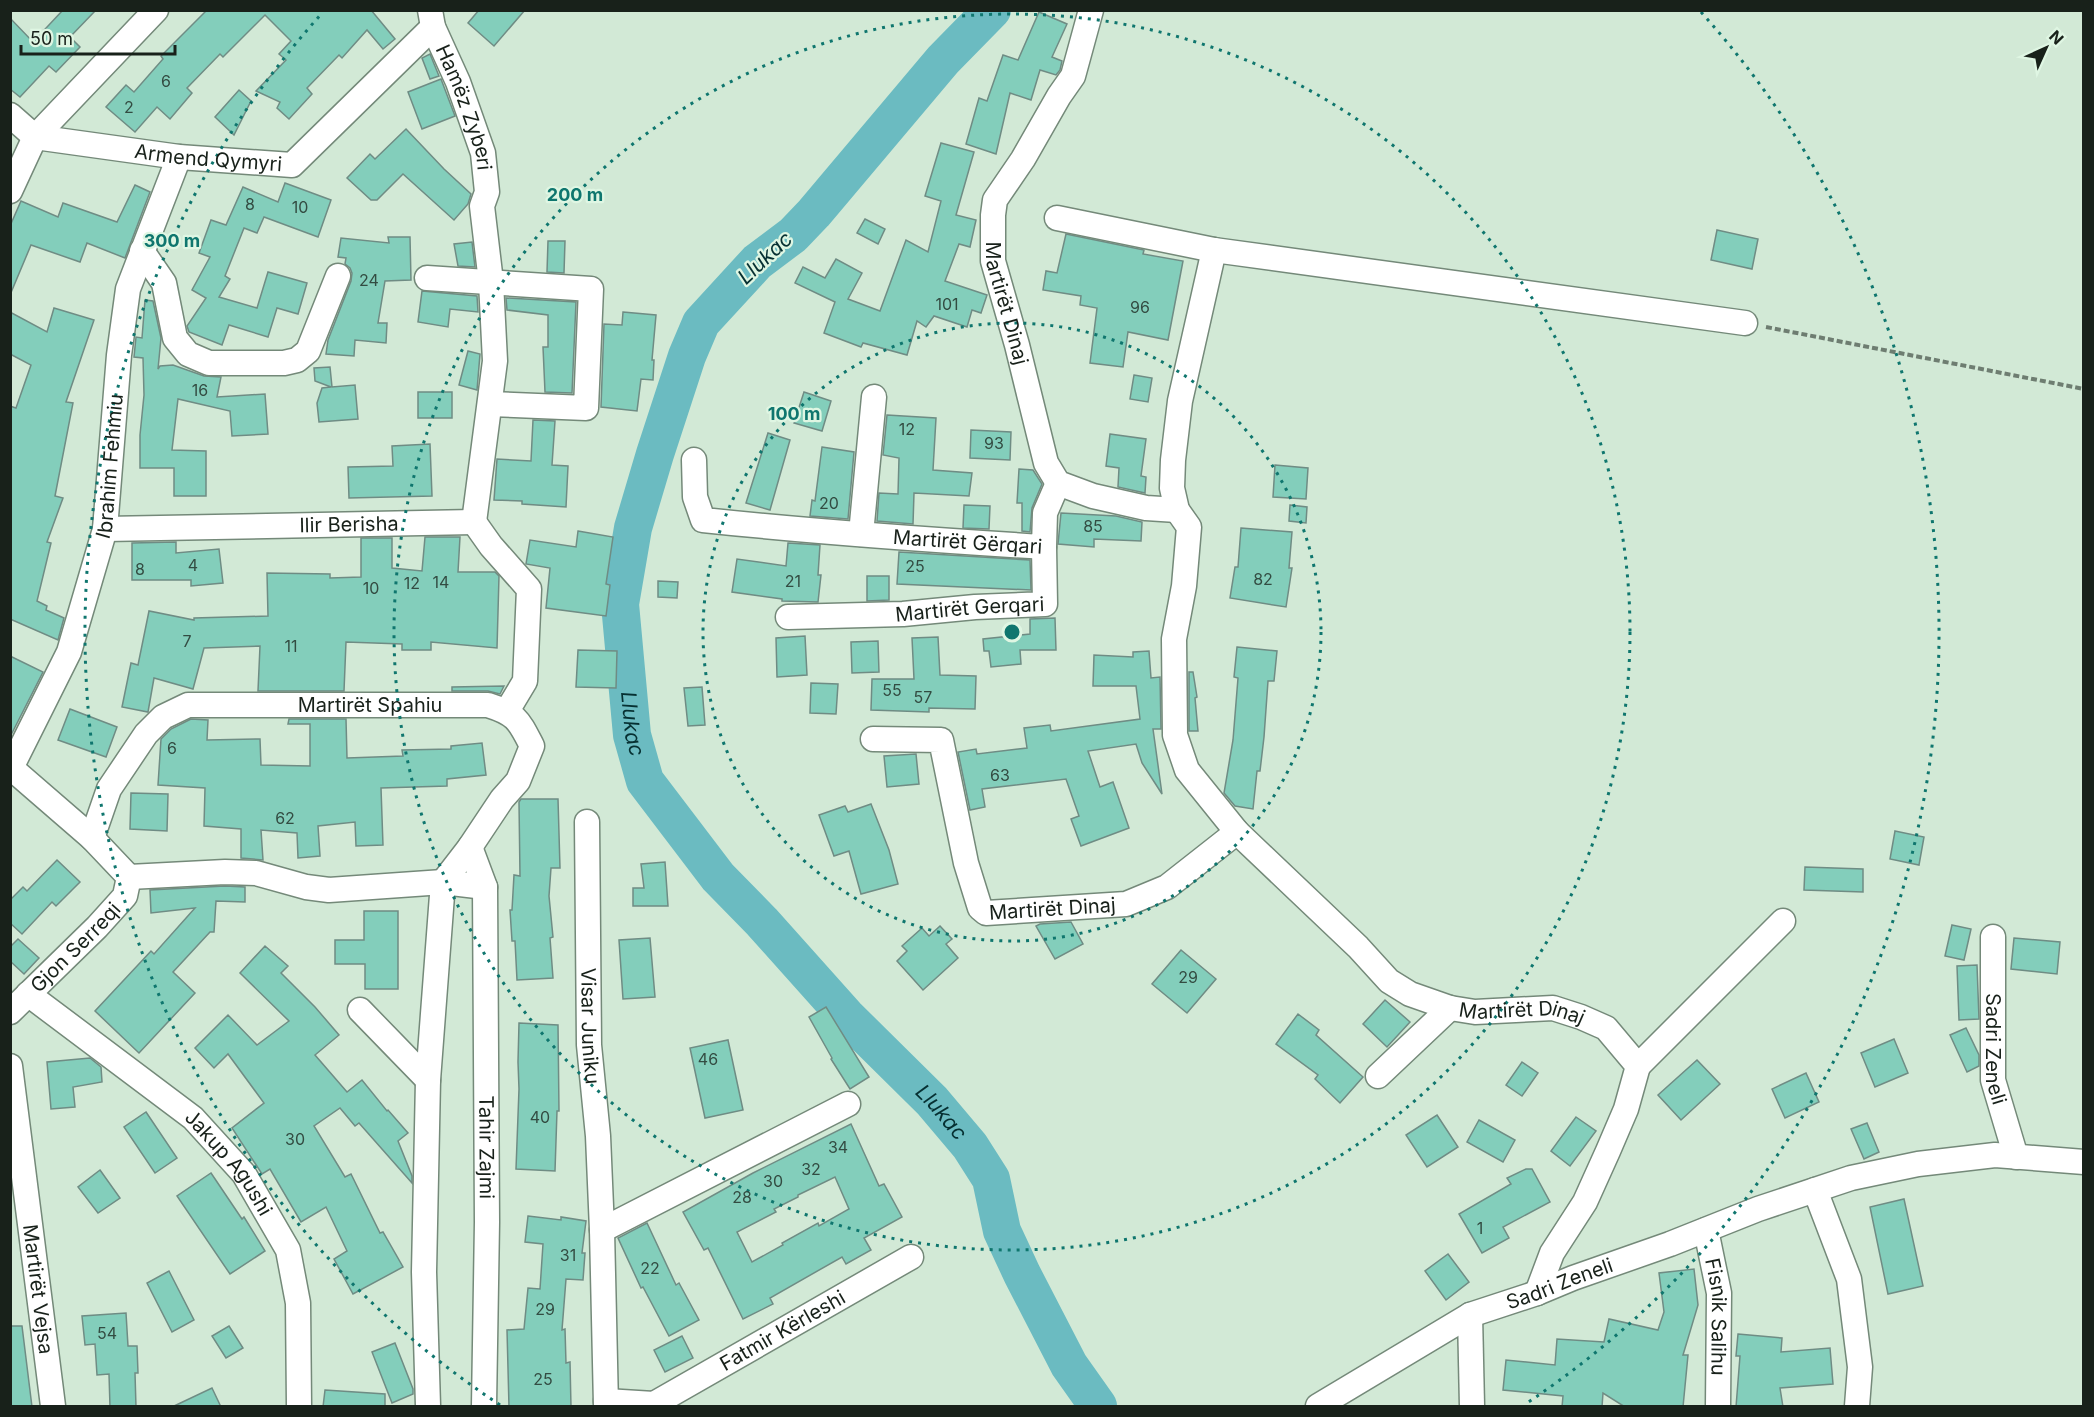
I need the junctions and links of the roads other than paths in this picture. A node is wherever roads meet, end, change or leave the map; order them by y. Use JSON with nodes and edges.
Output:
{"nodes":[{"id":1,"x":156,"y":10,"type":"edge"},
{"id":2,"x":1090,"y":13,"type":"edge"},
{"id":3,"x":431,"y":19,"type":"edge"},
{"id":4,"x":10,"y":115,"type":"edge"},
{"id":5,"x":35,"y":137,"type":"junction"},
{"id":6,"x":179,"y":157,"type":"junction"},
{"id":7,"x":10,"y":191,"type":"edge"},
{"id":8,"x":1057,"y":218,"type":"dead end"},
{"id":9,"x":142,"y":250,"type":"junction"},
{"id":10,"x":1214,"y":250,"type":"junction"},
{"id":11,"x":338,"y":276,"type":"dead end"},
{"id":12,"x":427,"y":278,"type":"dead end"},
{"id":13,"x":491,"y":282,"type":"junction"},
{"id":14,"x":1745,"y":323,"type":"road end"},
{"id":15,"x":874,"y":397,"type":"dead end"},
{"id":16,"x":490,"y":404,"type":"junction"},
{"id":17,"x":694,"y":460,"type":"dead end"},
{"id":18,"x":1058,"y":483,"type":"junction"},
{"id":19,"x":1177,"y":510,"type":"junction"},
{"id":20,"x":474,"y":522,"type":"junction"},
{"id":21,"x":105,"y":529,"type":"junction"},
{"id":22,"x":861,"y":534,"type":"junction"},
{"id":23,"x":1044,"y":547,"type":"junction"},
{"id":24,"x":788,"y":616,"type":"dead end"},
{"id":25,"x":507,"y":711,"type":"junction"},
{"id":26,"x":873,"y":738,"type":"dead end"},
{"id":27,"x":11,"y":768,"type":"edge"},
{"id":28,"x":588,"y":822,"type":"dead end"},
{"id":29,"x":1237,"y":832,"type":"junction"},
{"id":30,"x":92,"y":838,"type":"junction"},
{"id":31,"x":470,"y":847,"type":"junction"},
{"id":32,"x":129,"y":877,"type":"junction"},
{"id":33,"x":443,"y":882,"type":"junction"},
{"id":34,"x":485,"y":887,"type":"junction"},
{"id":35,"x":1783,"y":921,"type":"dead end"},
{"id":36,"x":1993,"y":937,"type":"dead end"},
{"id":37,"x":28,"y":994,"type":"junction"},
{"id":38,"x":1450,"y":1008,"type":"junction"},
{"id":39,"x":360,"y":1010,"type":"dead end"},
{"id":40,"x":10,"y":1012,"type":"edge"},
{"id":41,"x":10,"y":1066,"type":"edge"},
{"id":42,"x":1638,"y":1066,"type":"junction"},
{"id":43,"x":1378,"y":1076,"type":"dead end"},
{"id":44,"x":428,"y":1080,"type":"junction"},
{"id":45,"x":848,"y":1104,"type":"dead end"},
{"id":46,"x":2016,"y":1157,"type":"junction"},
{"id":47,"x":2084,"y":1162,"type":"edge"},
{"id":48,"x":1815,"y":1190,"type":"junction"},
{"id":49,"x":602,"y":1230,"type":"junction"},
{"id":50,"x":1706,"y":1230,"type":"junction"},
{"id":51,"x":911,"y":1257,"type":"dead end"},
{"id":52,"x":1537,"y":1293,"type":"junction"},
{"id":53,"x":1470,"y":1315,"type":"junction"},
{"id":54,"x":606,"y":1404,"type":"edge"},
{"id":55,"x":655,"y":1405,"type":"edge"},
{"id":56,"x":52,"y":1407,"type":"edge"},
{"id":57,"x":299,"y":1407,"type":"edge"},
{"id":58,"x":428,"y":1407,"type":"edge"},
{"id":59,"x":484,"y":1407,"type":"edge"},
{"id":60,"x":1318,"y":1407,"type":"edge"},
{"id":61,"x":1472,"y":1407,"type":"edge"},
{"id":62,"x":1718,"y":1407,"type":"edge"},
{"id":63,"x":1857,"y":1407,"type":"edge"}],
"edges":[{"from":1,"to":5,"type":"street"},
{"from":2,"to":18,"type":"street","name":"Martirët Dinaj"},
{"from":3,"to":6,"type":"street","name":"Armend Qymyri"},
{"from":3,"to":13,"type":"street","name":"Hamëz Zyberi"},
{"from":4,"to":5,"type":"street"},
{"from":5,"to":6,"type":"street","name":"Armend Qymyri"},
{"from":5,"to":7,"type":"street"},
{"from":6,"to":9,"type":"street","name":"Ibrahim Fehmiu"},
{"from":8,"to":10,"type":"street"},
{"from":9,"to":11,"type":"street"},
{"from":9,"to":21,"type":"street","name":"Ibrahim Fehmiu"},
{"from":10,"to":14,"type":"street"},
{"from":10,"to":19,"type":"street","name":"Martirët Dinaj"},
{"from":12,"to":13,"type":"street"},
{"from":13,"to":16,"type":"street","name":"Hamëz Zyberi"},
{"from":13,"to":16,"type":"street"},
{"from":15,"to":22,"type":"street","name":"Martirët Gërqari"},
{"from":16,"to":20,"type":"street"},
{"from":17,"to":22,"type":"street","name":"Martirët Gërqari"},
{"from":18,"to":19,"type":"street"},
{"from":18,"to":23,"type":"street","name":"Martirët Gërqari"},
{"from":19,"to":29,"type":"street","name":"Martirët Dinaj"},
{"from":20,"to":21,"type":"street","name":"Ilir Berisha"},
{"from":20,"to":25,"type":"street"},
{"from":21,"to":27,"type":"street","name":"Ibrahim Fehmiu"},
{"from":22,"to":23,"type":"street","name":"Martirët Gërqari"},
{"from":23,"to":24,"type":"street","name":"Martirët Gerqari"},
{"from":25,"to":30,"type":"street","name":"Martirët Spahiu"},
{"from":25,"to":31,"type":"street"},
{"from":26,"to":29,"type":"street","name":"Martirët Dinaj"},
{"from":27,"to":30,"type":"street"},
{"from":28,"to":49,"type":"street","name":"Visar Juniku"},
{"from":29,"to":38,"type":"street","name":"Martirët Dinaj"},
{"from":30,"to":32,"type":"street"},
{"from":31,"to":33,"type":"street"},
{"from":31,"to":34,"type":"street","name":"Tahir Zajmi"},
{"from":32,"to":33,"type":"street"},
{"from":32,"to":37,"type":"street","name":"Gjon Serreqi"},
{"from":33,"to":34,"type":"street"},
{"from":33,"to":44,"type":"street"},
{"from":34,"to":59,"type":"street","name":"Tahir Zajmi"},
{"from":35,"to":42,"type":"street"},
{"from":36,"to":46,"type":"street","name":"Sadri Zeneli"},
{"from":37,"to":40,"type":"street","name":"Gjon Serreqi"},
{"from":37,"to":57,"type":"street","name":"Jakup Agushi"},
{"from":38,"to":42,"type":"street","name":"Martirët Dinaj"},
{"from":38,"to":43,"type":"street"},
{"from":39,"to":44,"type":"street"},
{"from":41,"to":56,"type":"street","name":"Martirët Vejsa"},
{"from":42,"to":52,"type":"street"},
{"from":44,"to":58,"type":"street"},
{"from":45,"to":49,"type":"street"},
{"from":46,"to":47,"type":"street","name":"Sadri Zeneli"},
{"from":46,"to":48,"type":"street","name":"Sadri Zeneli"},
{"from":48,"to":50,"type":"street","name":"Sadri Zeneli"},
{"from":48,"to":63,"type":"street"},
{"from":49,"to":54,"type":"street","name":"Visar Juniku"},
{"from":50,"to":52,"type":"street","name":"Sadri Zeneli"},
{"from":50,"to":62,"type":"street","name":"Fisnik Salihu"},
{"from":51,"to":55,"type":"street","name":"Fatmir Kërleshi"},
{"from":52,"to":53,"type":"street","name":"Sadri Zeneli"},
{"from":53,"to":60,"type":"street","name":"Sadri Zeneli"},
{"from":53,"to":61,"type":"street"},
{"from":54,"to":55,"type":"street","name":"Fatmir Kërleshi"}]}
